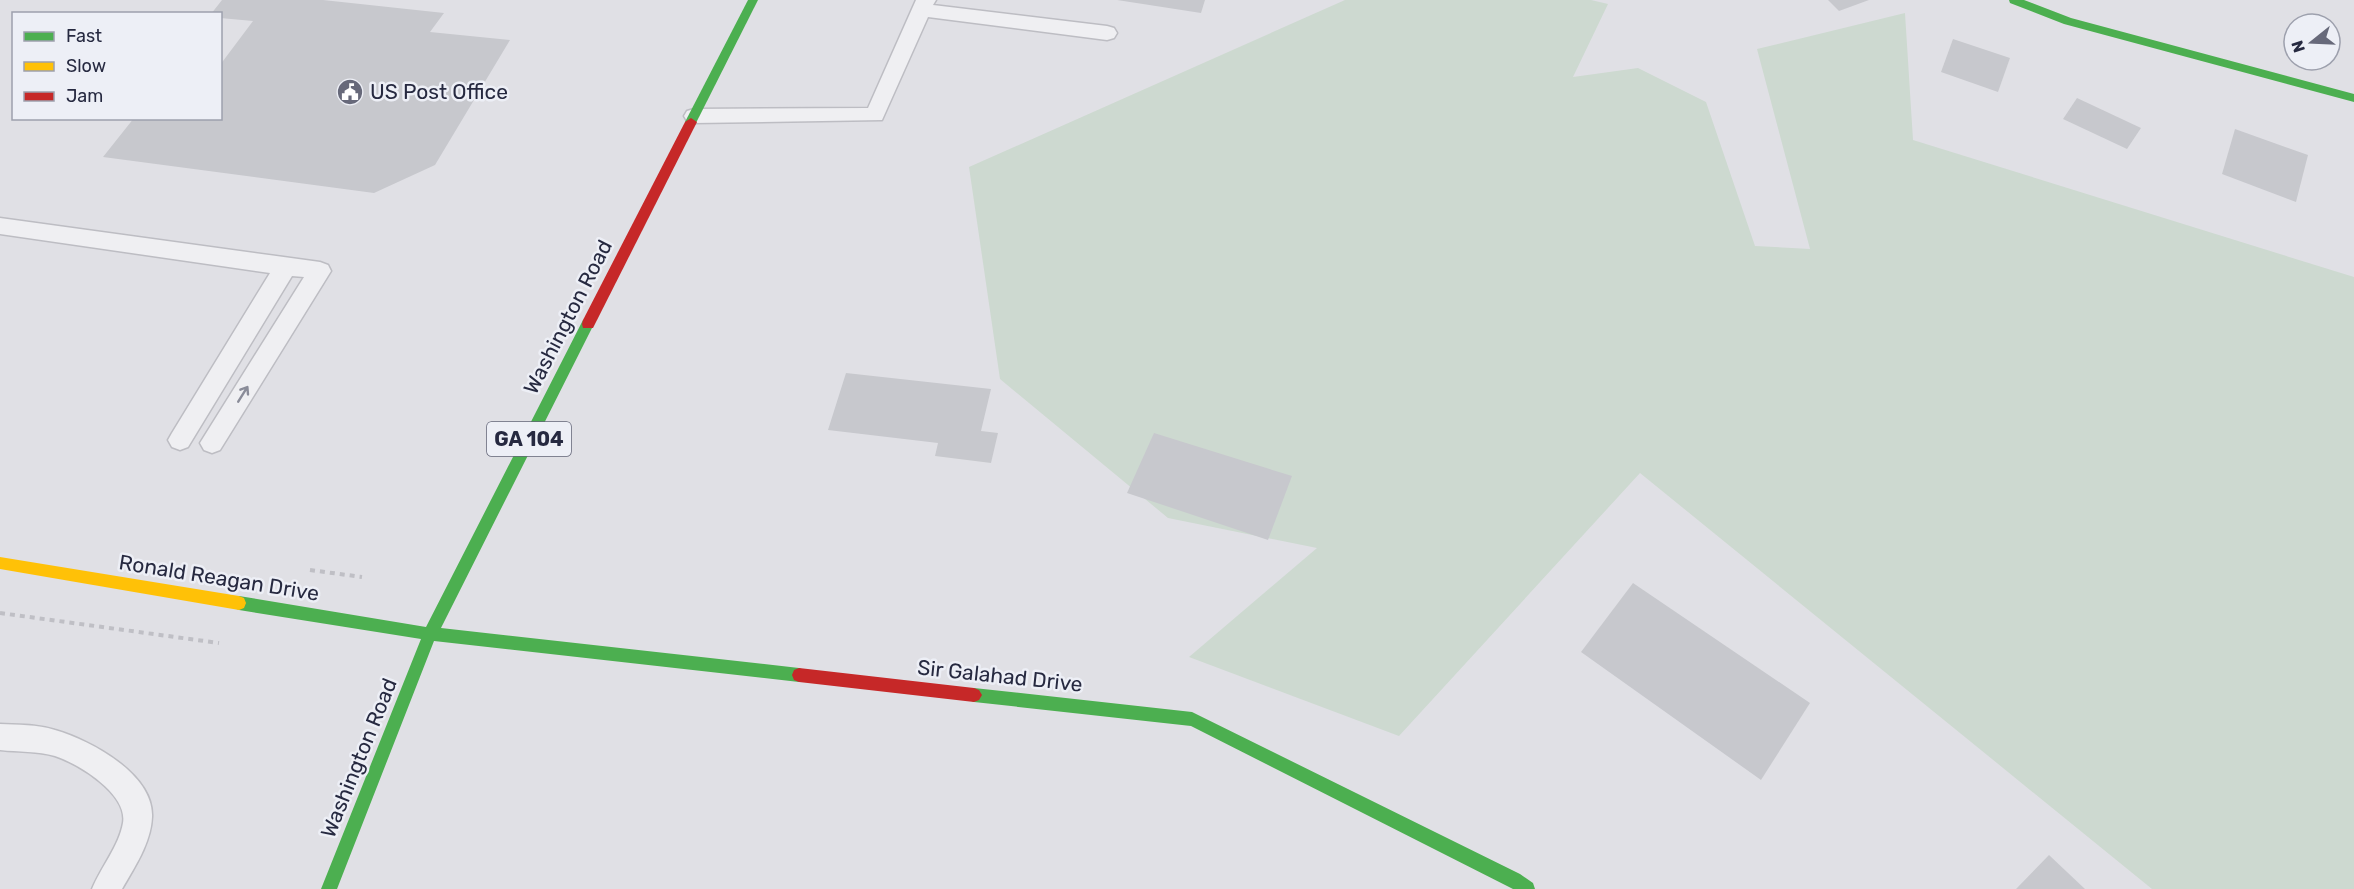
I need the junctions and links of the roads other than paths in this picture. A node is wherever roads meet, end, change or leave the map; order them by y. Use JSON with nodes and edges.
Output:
{"nodes":[{"id":1,"x":753,"y":0,"type":"edge"},
{"id":2,"x":2014,"y":0,"type":"edge"},
{"id":3,"x":923,"y":5,"type":"edge"},
{"id":4,"x":1107,"y":33,"type":"dead end"},
{"id":5,"x":2354,"y":98,"type":"edge"},
{"id":6,"x":694,"y":116,"type":"junction"},
{"id":7,"x":0,"y":226,"type":"edge"},
{"id":8,"x":286,"y":266,"type":"junction"},
{"id":9,"x":180,"y":440,"type":"dead end"},
{"id":10,"x":212,"y":443,"type":"dead end"},
{"id":11,"x":0,"y":563,"type":"edge"},
{"id":12,"x":430,"y":634,"type":"junction"},
{"id":13,"x":0,"y":737,"type":"edge"},
{"id":14,"x":106,"y":889,"type":"edge"},
{"id":15,"x":329,"y":889,"type":"edge"},
{"id":16,"x":1527,"y":889,"type":"edge"}],
"edges":[{"from":1,"to":6,"type":"street","name":"Washington Road","number":"GA 104"},
{"from":2,"to":5,"type":"street"},
{"from":3,"to":4,"type":"lane"},
{"from":3,"to":6,"type":"lane"},
{"from":6,"to":12,"type":"street","name":"Washington Road","number":"GA 104"},
{"from":7,"to":8,"type":"lane"},
{"from":8,"to":9,"type":"lane"},
{"from":10,"to":8,"type":"lane","one_way":true},
{"from":11,"to":12,"type":"street","name":"Ronald Reagan Drive"},
{"from":12,"to":15,"type":"street","name":"Washington Road","number":"GA 104"},
{"from":12,"to":16,"type":"street","name":"Sir Galahad Drive"},
{"from":13,"to":14,"type":"lane"}]}
